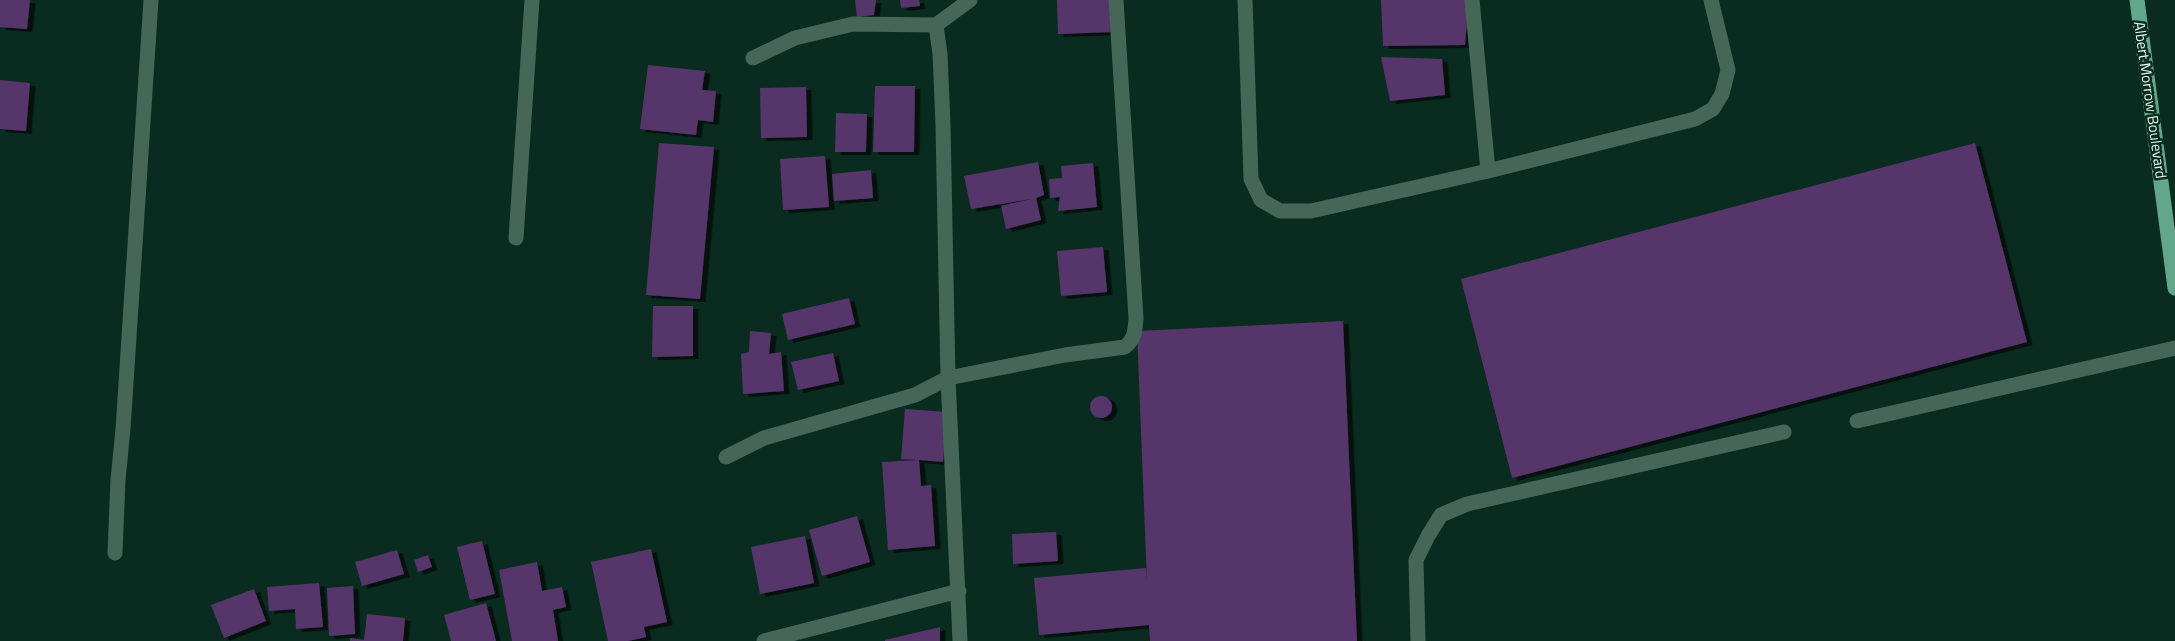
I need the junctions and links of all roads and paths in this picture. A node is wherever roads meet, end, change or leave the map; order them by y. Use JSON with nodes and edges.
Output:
{"nodes":[{"id":1,"x":151,"y":0,"type":"edge"},
{"id":2,"x":532,"y":0,"type":"edge"},
{"id":3,"x":970,"y":0,"type":"edge"},
{"id":4,"x":1116,"y":0,"type":"edge"},
{"id":5,"x":1245,"y":0,"type":"edge"},
{"id":6,"x":1472,"y":0,"type":"edge"},
{"id":7,"x":1711,"y":0,"type":"edge"},
{"id":8,"x":2137,"y":0,"type":"edge"},
{"id":9,"x":936,"y":25,"type":"junction"},
{"id":10,"x":753,"y":58,"type":"dead end"},
{"id":11,"x":1488,"y":171,"type":"junction"},
{"id":12,"x":516,"y":238,"type":"dead end"},
{"id":13,"x":2175,"y":288,"type":"edge"},
{"id":14,"x":2175,"y":348,"type":"edge"},
{"id":15,"x":948,"y":378,"type":"junction"},
{"id":16,"x":1857,"y":421,"type":"dead end"},
{"id":17,"x":1784,"y":432,"type":"dead end"},
{"id":18,"x":726,"y":456,"type":"dead end"},
{"id":19,"x":115,"y":552,"type":"dead end"},
{"id":20,"x":959,"y":591,"type":"junction"},
{"id":21,"x":764,"y":641,"type":"edge"},
{"id":22,"x":960,"y":641,"type":"edge"},
{"id":23,"x":1418,"y":641,"type":"edge"}],
"edges":[{"from":1,"to":19,"type":"street"},
{"from":2,"to":12,"type":"street"},
{"from":3,"to":9,"type":"street"},
{"from":4,"to":15,"type":"street"},
{"from":5,"to":11,"type":"street"},
{"from":6,"to":11,"type":"street"},
{"from":7,"to":11,"type":"street"},
{"from":8,"to":13,"type":"main road","name":"Albert Morrow Boulevard"},
{"from":9,"to":10,"type":"street"},
{"from":9,"to":15,"type":"street"},
{"from":14,"to":16,"type":"street"},
{"from":15,"to":18,"type":"street"},
{"from":15,"to":20,"type":"street"},
{"from":17,"to":23,"type":"street"},
{"from":20,"to":21,"type":"street"},
{"from":20,"to":22,"type":"street"}]}
